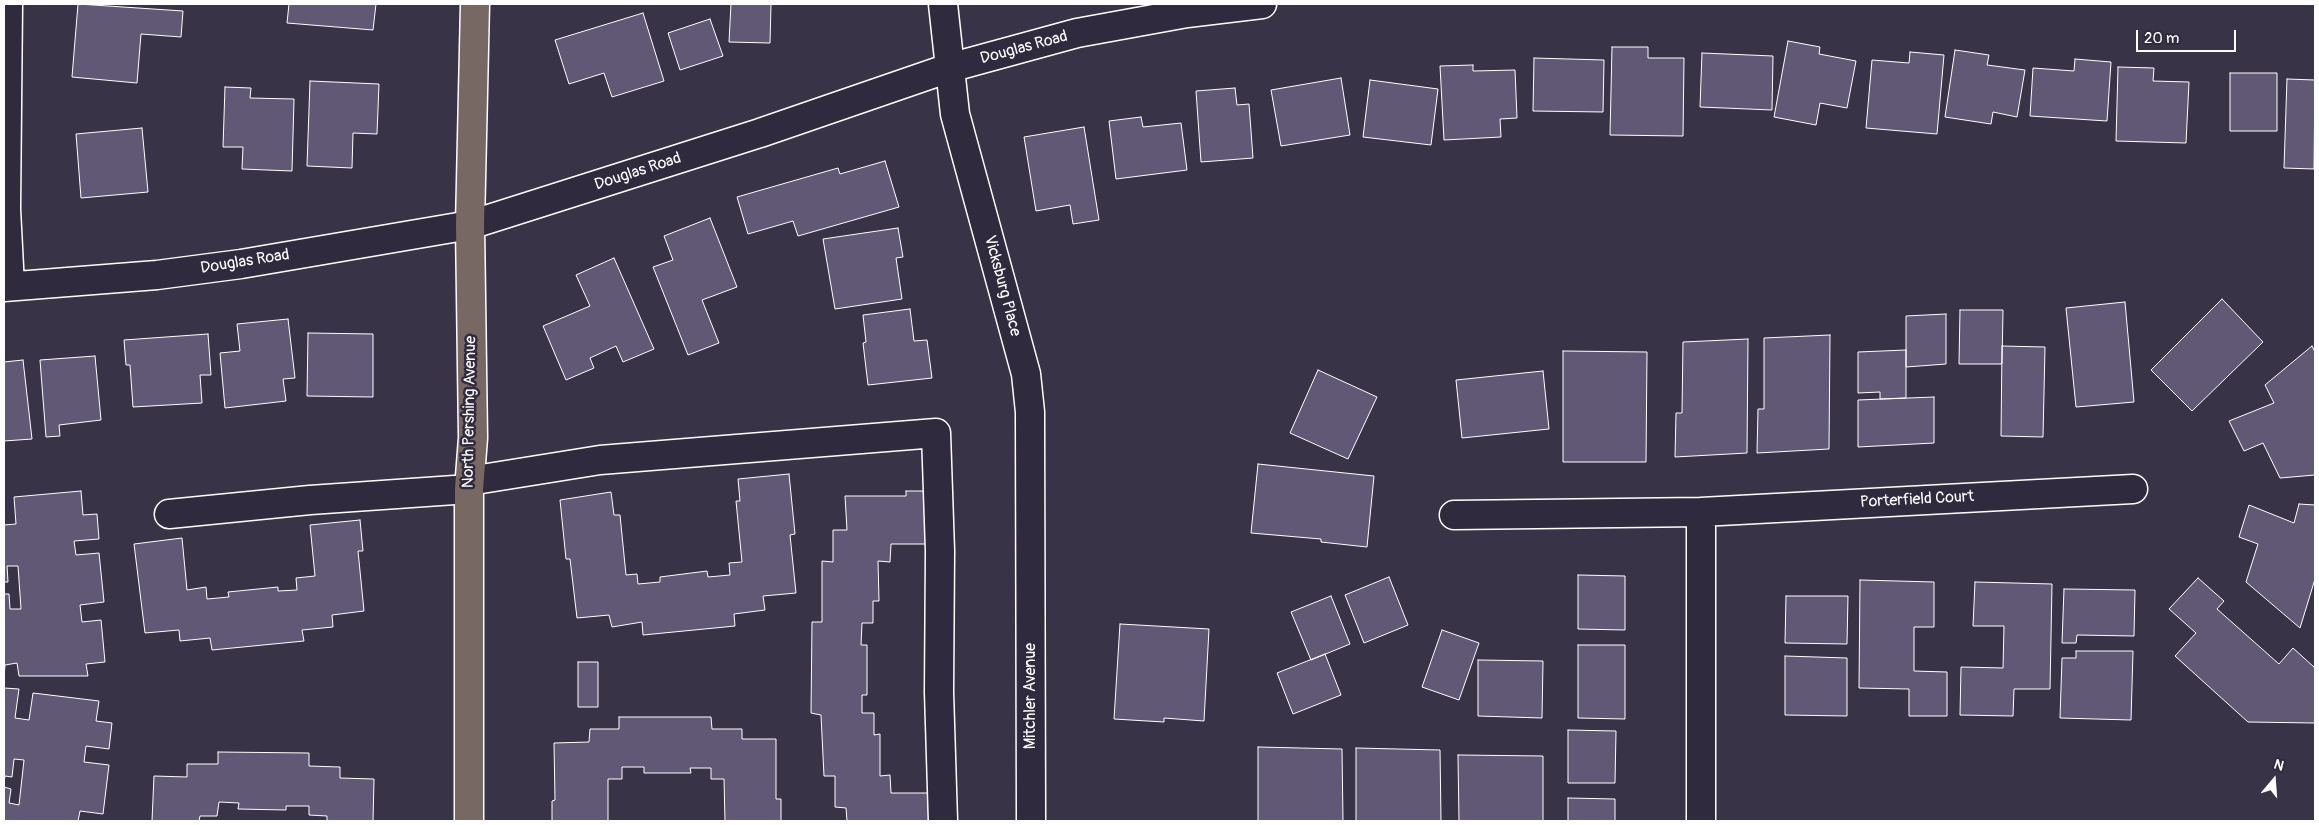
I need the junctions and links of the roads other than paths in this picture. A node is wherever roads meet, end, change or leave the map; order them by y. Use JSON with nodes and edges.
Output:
{"nodes":[{"id":1,"x":8,"y":4,"type":"edge"},
{"id":2,"x":475,"y":4,"type":"edge"},
{"id":3,"x":943,"y":4,"type":"edge"},
{"id":4,"x":1262,"y":4,"type":"edge"},
{"id":5,"x":948,"y":68,"type":"junction"},
{"id":6,"x":470,"y":225,"type":"junction"},
{"id":7,"x":7,"y":286,"type":"edge"},
{"id":8,"x":469,"y":485,"type":"junction"},
{"id":9,"x":2133,"y":489,"type":"dead end"},
{"id":10,"x":1701,"y":512,"type":"junction"},
{"id":11,"x":169,"y":514,"type":"dead end"},
{"id":12,"x":1454,"y":515,"type":"dead end"},
{"id":13,"x":1031,"y":571,"type":"joint"},
{"id":14,"x":469,"y":821,"type":"edge"},
{"id":15,"x":943,"y":821,"type":"edge"},
{"id":16,"x":1031,"y":821,"type":"edge"},
{"id":17,"x":1701,"y":821,"type":"edge"}],
"edges":[{"from":1,"to":7,"type":"street"},
{"from":2,"to":6,"type":"main road","name":"North Pershing Avenue"},
{"from":3,"to":5,"type":"street","name":"Vicksburg Place"},
{"from":4,"to":5,"type":"street","name":"Douglas Road"},
{"from":5,"to":6,"type":"street","name":"Douglas Road"},
{"from":5,"to":13,"type":"street","name":"Vicksburg Place"},
{"from":6,"to":7,"type":"street","name":"Douglas Road"},
{"from":6,"to":8,"type":"main road","name":"North Pershing Avenue"},
{"from":8,"to":11,"type":"street"},
{"from":8,"to":14,"type":"main road","name":"North Pershing Avenue"},
{"from":8,"to":15,"type":"street"},
{"from":9,"to":10,"type":"street","name":"Porterfield Court"},
{"from":10,"to":12,"type":"street","name":"Porterfield Court"},
{"from":10,"to":17,"type":"street"},
{"from":13,"to":16,"type":"street","name":"Mitchler Avenue"}]}
